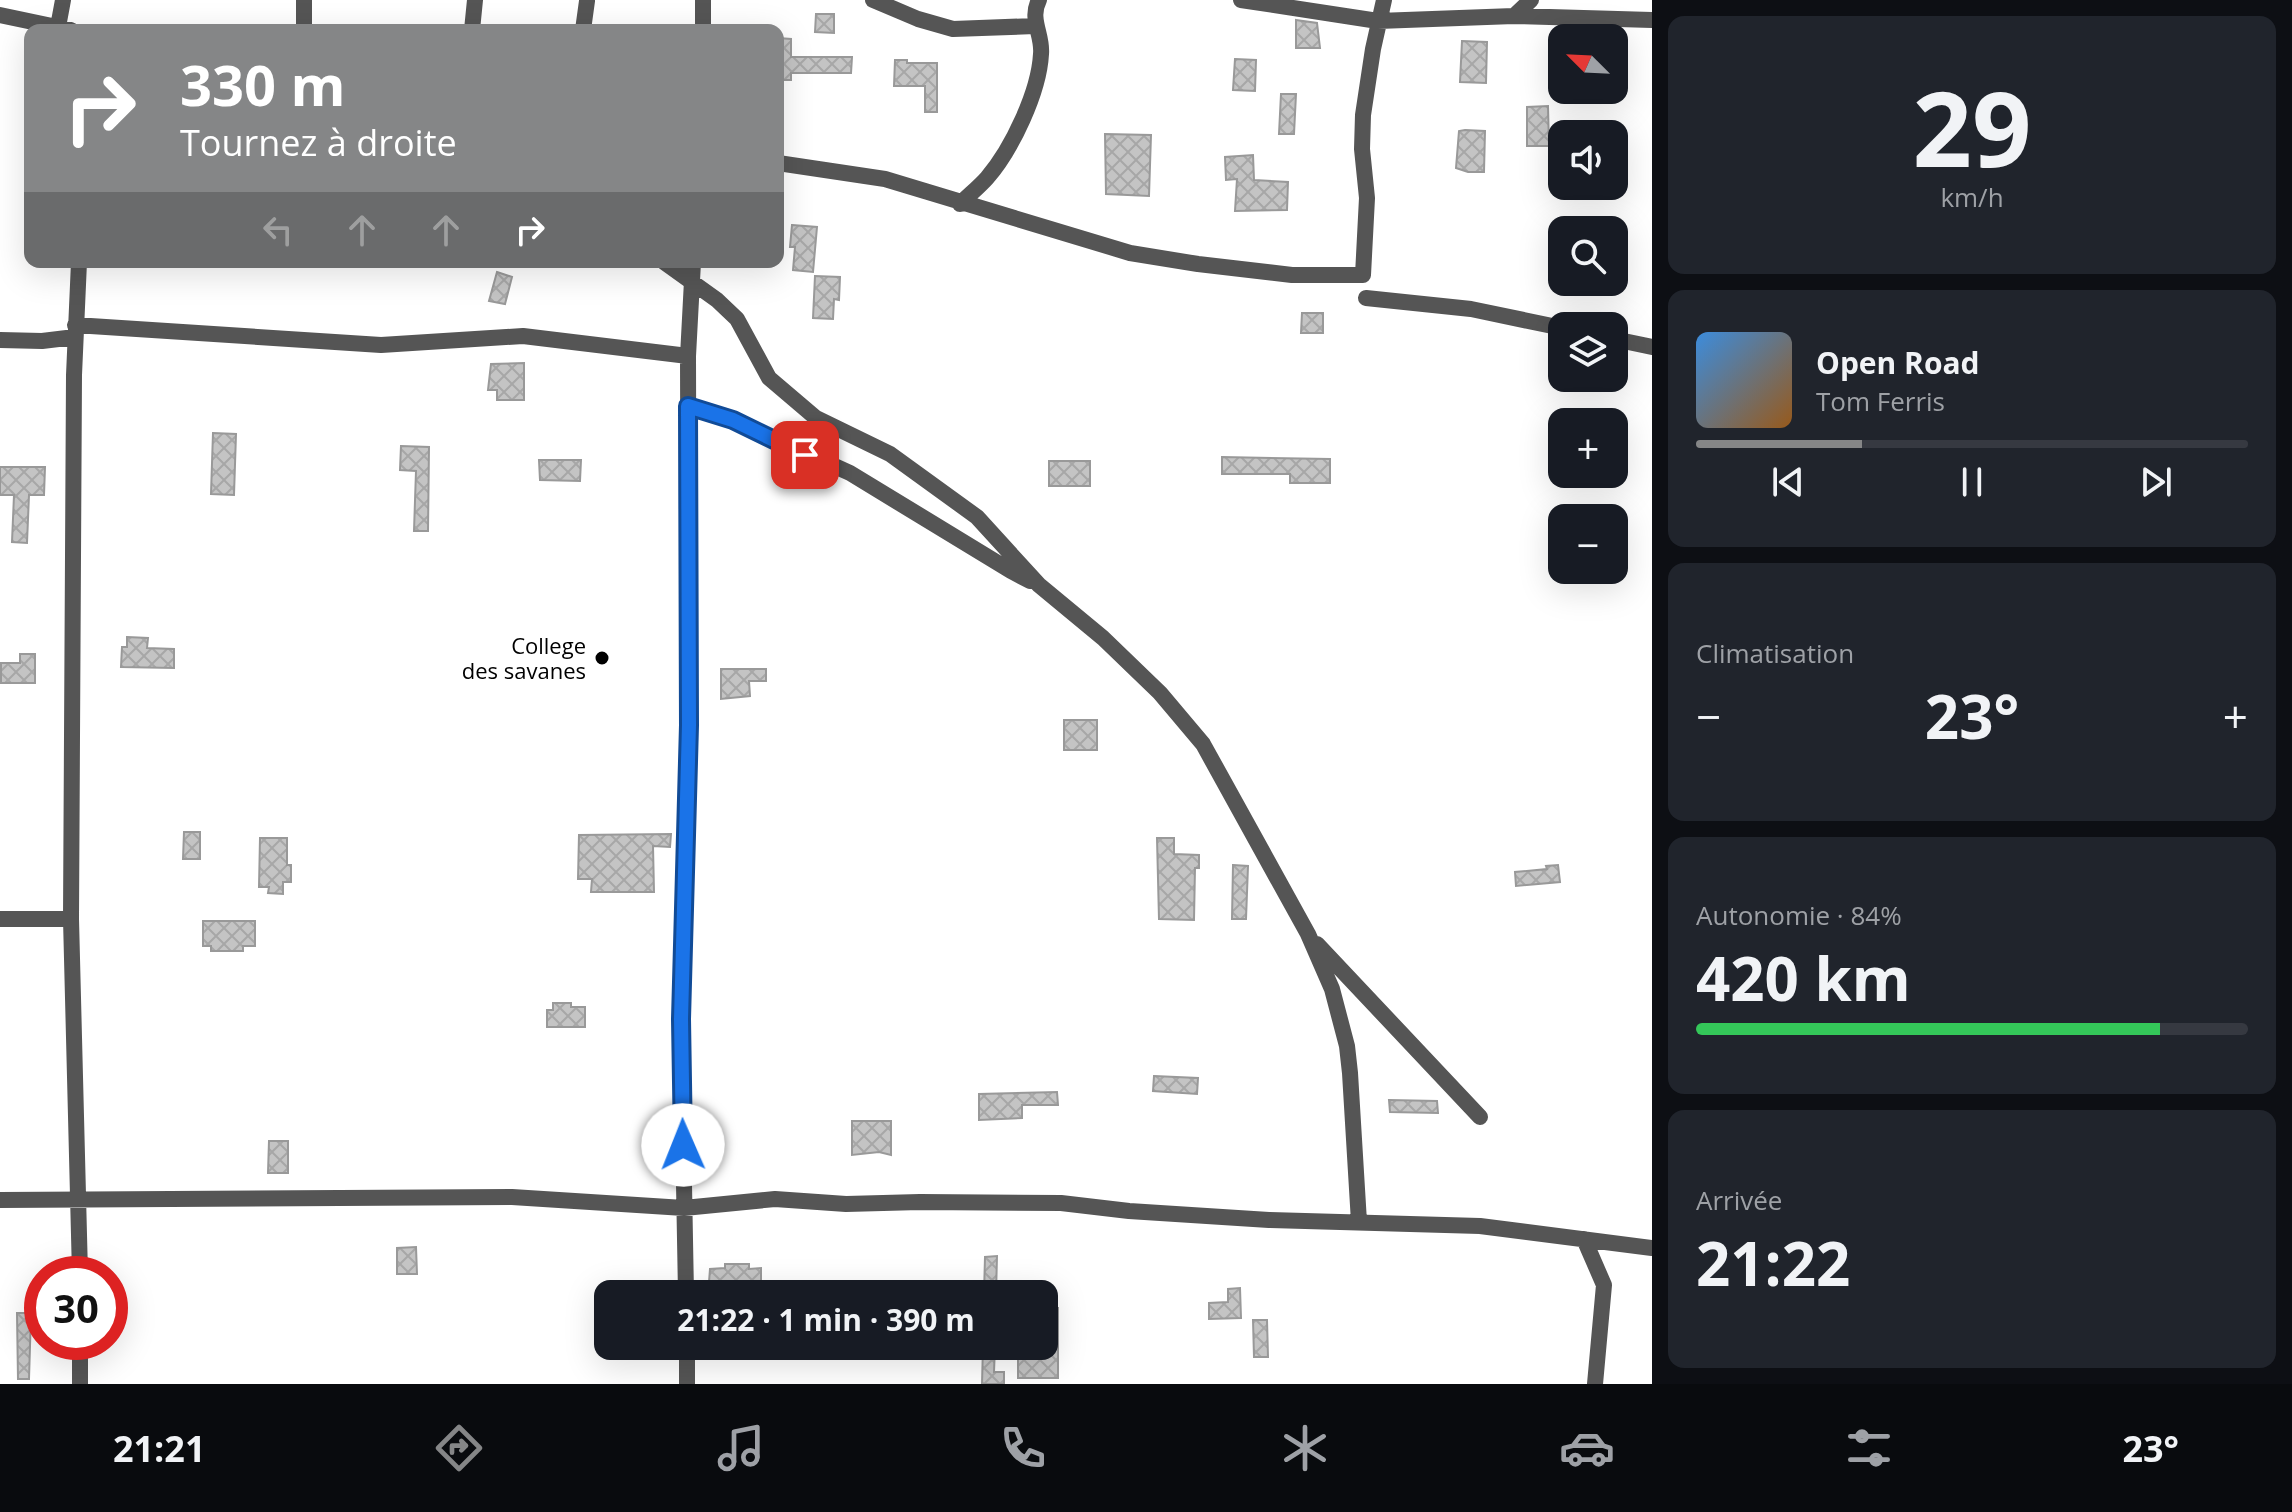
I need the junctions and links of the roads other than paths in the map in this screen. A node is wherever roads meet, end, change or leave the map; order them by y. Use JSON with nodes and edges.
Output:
{"nodes":[{"id":1,"x":63,"y":0,"type":"edge"},
{"id":2,"x":304,"y":0,"type":"edge"},
{"id":3,"x":475,"y":0,"type":"edge"},
{"id":4,"x":703,"y":0,"type":"edge"},
{"id":5,"x":873,"y":0,"type":"edge"},
{"id":6,"x":1039,"y":0,"type":"edge"},
{"id":7,"x":1241,"y":0,"type":"edge"},
{"id":8,"x":1384,"y":0,"type":"edge"},
{"id":9,"x":1531,"y":0,"type":"edge"},
{"id":10,"x":587,"y":1,"type":"edge"},
{"id":11,"x":0,"y":15,"type":"edge"},
{"id":12,"x":1514,"y":16,"type":"junction"},
{"id":13,"x":1652,"y":20,"type":"edge"},
{"id":14,"x":1378,"y":21,"type":"junction"},
{"id":15,"x":42,"y":24,"type":"edge"},
{"id":16,"x":65,"y":24,"type":"edge"},
{"id":17,"x":304,"y":24,"type":"edge"},
{"id":18,"x":473,"y":24,"type":"edge"},
{"id":19,"x":584,"y":24,"type":"edge"},
{"id":20,"x":703,"y":24,"type":"edge"},
{"id":21,"x":1035,"y":26,"type":"junction"},
{"id":22,"x":784,"y":164,"type":"edge"},
{"id":23,"x":960,"y":204,"type":"junction"},
{"id":24,"x":79,"y":268,"type":"edge"},
{"id":25,"x":672,"y":268,"type":"edge"},
{"id":26,"x":693,"y":268,"type":"edge"},
{"id":27,"x":693,"y":285,"type":"junction"},
{"id":28,"x":1366,"y":298,"type":"dead end"},
{"id":29,"x":1548,"y":325,"type":"edge"},
{"id":30,"x":75,"y":331,"type":"junction"},
{"id":31,"x":0,"y":340,"type":"edge"},
{"id":32,"x":1628,"y":342,"type":"edge"},
{"id":33,"x":1652,"y":347,"type":"edge"},
{"id":34,"x":688,"y":356,"type":"junction"},
{"id":35,"x":688,"y":406,"type":"junction"},
{"id":36,"x":1039,"y":585,"type":"junction"},
{"id":37,"x":0,"y":919,"type":"edge"},
{"id":38,"x":71,"y":919,"type":"junction"},
{"id":39,"x":1308,"y":934,"type":"junction"},
{"id":40,"x":1480,"y":1117,"type":"dead end"},
{"id":41,"x":78,"y":1198,"type":"junction"},
{"id":42,"x":0,"y":1200,"type":"edge"},
{"id":43,"x":684,"y":1208,"type":"junction"},
{"id":44,"x":1359,"y":1222,"type":"junction"},
{"id":45,"x":1584,"y":1239,"type":"junction"},
{"id":46,"x":1652,"y":1248,"type":"edge"},
{"id":47,"x":80,"y":1256,"type":"edge"},
{"id":48,"x":686,"y":1280,"type":"edge"},
{"id":49,"x":80,"y":1360,"type":"edge"},
{"id":50,"x":687,"y":1360,"type":"edge"},
{"id":51,"x":80,"y":1384,"type":"edge"},
{"id":52,"x":687,"y":1384,"type":"edge"},
{"id":53,"x":1595,"y":1384,"type":"edge"}],
"edges":[{"from":1,"to":16,"type":"street"},
{"from":2,"to":17,"type":"street"},
{"from":3,"to":18,"type":"street"},
{"from":4,"to":20,"type":"street"},
{"from":5,"to":21,"type":"street"},
{"from":6,"to":21,"type":"street"},
{"from":7,"to":14,"type":"street"},
{"from":8,"to":14,"type":"street"},
{"from":9,"to":12,"type":"street"},
{"from":10,"to":19,"type":"street"},
{"from":11,"to":15,"type":"street"},
{"from":12,"to":13,"type":"street"},
{"from":12,"to":14,"type":"street"},
{"from":14,"to":23,"type":"street"},
{"from":21,"to":23,"type":"street"},
{"from":22,"to":23,"type":"street"},
{"from":24,"to":30,"type":"street"},
{"from":25,"to":27,"type":"street"},
{"from":26,"to":27,"type":"street"},
{"from":27,"to":34,"type":"street"},
{"from":27,"to":36,"type":"street"},
{"from":28,"to":29,"type":"street"},
{"from":30,"to":31,"type":"street"},
{"from":30,"to":34,"type":"street"},
{"from":30,"to":38,"type":"street"},
{"from":32,"to":33,"type":"street"},
{"from":34,"to":35,"type":"street"},
{"from":35,"to":36,"type":"street"},
{"from":35,"to":43,"type":"street"},
{"from":36,"to":39,"type":"street"},
{"from":37,"to":38,"type":"street"},
{"from":38,"to":41,"type":"street"},
{"from":39,"to":40,"type":"street"},
{"from":39,"to":44,"type":"street"},
{"from":41,"to":42,"type":"street"},
{"from":41,"to":43,"type":"street"},
{"from":41,"to":47,"type":"street"},
{"from":43,"to":44,"type":"street"},
{"from":43,"to":48,"type":"street"},
{"from":44,"to":45,"type":"street"},
{"from":45,"to":46,"type":"street"},
{"from":45,"to":53,"type":"street"},
{"from":49,"to":51,"type":"street"},
{"from":50,"to":52,"type":"street"}]}
